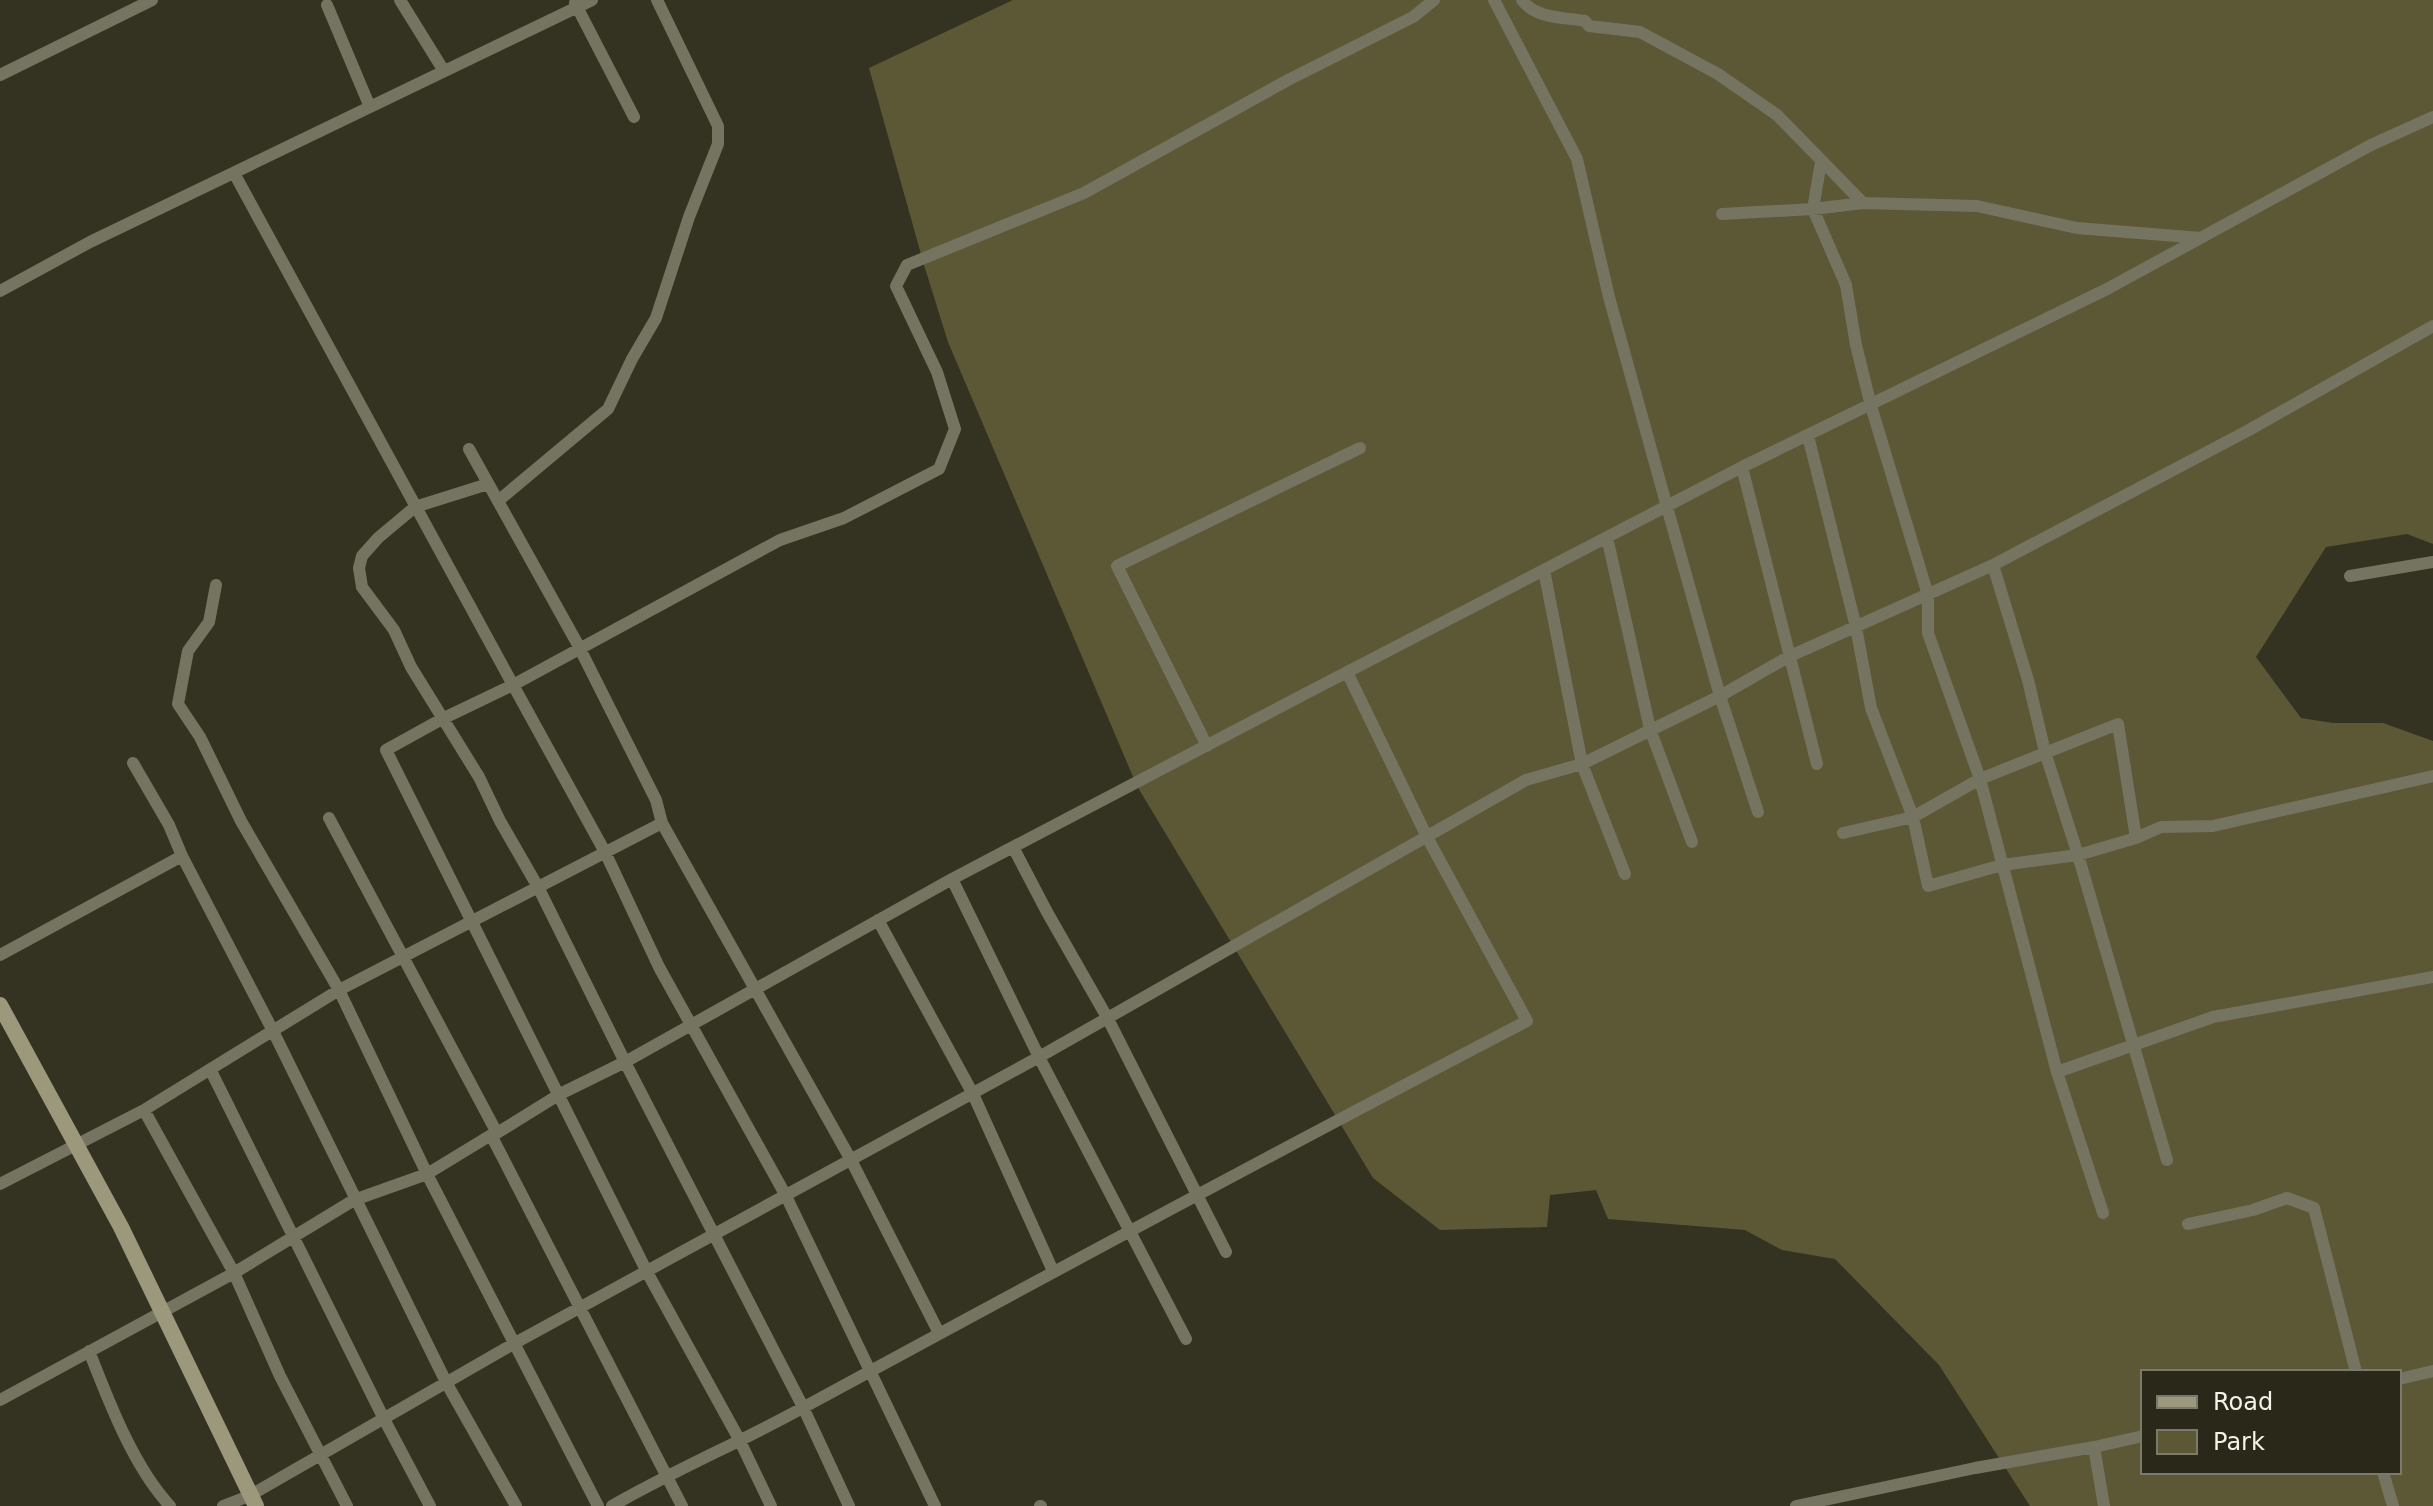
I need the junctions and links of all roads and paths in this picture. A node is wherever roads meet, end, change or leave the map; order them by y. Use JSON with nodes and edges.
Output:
{"nodes":[{"id":1,"x":152,"y":0,"type":"edge"},
{"id":2,"x":400,"y":0,"type":"edge"},
{"id":3,"x":592,"y":0,"type":"edge"},
{"id":4,"x":657,"y":0,"type":"edge"},
{"id":5,"x":1434,"y":0,"type":"edge"},
{"id":6,"x":1494,"y":0,"type":"edge"},
{"id":7,"x":1522,"y":0,"type":"edge"},
{"id":8,"x":330,"y":2,"type":"edge"},
{"id":9,"x":575,"y":3,"type":"edge"},
{"id":10,"x":444,"y":71,"type":"junction"},
{"id":11,"x":0,"y":75,"type":"edge"},
{"id":12,"x":370,"y":107,"type":"junction"},
{"id":13,"x":634,"y":117,"type":"dead end"},
{"id":14,"x":2433,"y":117,"type":"edge"},
{"id":15,"x":1821,"y":162,"type":"junction"},
{"id":16,"x":234,"y":173,"type":"junction"},
{"id":17,"x":1863,"y":203,"type":"junction"},
{"id":18,"x":1813,"y":209,"type":"junction"},
{"id":19,"x":1722,"y":214,"type":"dead end"},
{"id":20,"x":2201,"y":238,"type":"junction"},
{"id":21,"x":0,"y":291,"type":"edge"},
{"id":22,"x":2433,"y":326,"type":"edge"},
{"id":23,"x":1871,"y":406,"type":"junction"},
{"id":24,"x":1808,"y":436,"type":"junction"},
{"id":25,"x":1360,"y":448,"type":"dead end"},
{"id":26,"x":469,"y":449,"type":"dead end"},
{"id":27,"x":1742,"y":467,"type":"junction"},
{"id":28,"x":488,"y":484,"type":"junction"},
{"id":29,"x":498,"y":501,"type":"junction"},
{"id":30,"x":415,"y":507,"type":"junction"},
{"id":31,"x":1667,"y":507,"type":"junction"},
{"id":32,"x":1607,"y":537,"type":"junction"},
{"id":33,"x":2433,"y":562,"type":"edge"},
{"id":34,"x":1993,"y":565,"type":"junction"},
{"id":35,"x":1544,"y":570,"type":"junction"},
{"id":36,"x":2350,"y":576,"type":"dead end"},
{"id":37,"x":216,"y":585,"type":"dead end"},
{"id":38,"x":1928,"y":595,"type":"junction"},
{"id":39,"x":1856,"y":627,"type":"junction"},
{"id":40,"x":581,"y":650,"type":"junction"},
{"id":41,"x":1788,"y":657,"type":"junction"},
{"id":42,"x":1347,"y":672,"type":"junction"},
{"id":43,"x":513,"y":685,"type":"junction"},
{"id":44,"x":1720,"y":696,"type":"junction"},
{"id":45,"x":442,"y":719,"type":"junction"},
{"id":46,"x":1650,"y":729,"type":"junction"},
{"id":47,"x":1207,"y":746,"type":"junction"},
{"id":48,"x":2045,"y":752,"type":"junction"},
{"id":49,"x":133,"y":763,"type":"dead end"},
{"id":50,"x":1582,"y":764,"type":"junction"},
{"id":51,"x":1817,"y":764,"type":"dead end"},
{"id":52,"x":2433,"y":776,"type":"edge"},
{"id":53,"x":1980,"y":779,"type":"junction"},
{"id":54,"x":1758,"y":812,"type":"dead end"},
{"id":55,"x":1913,"y":817,"type":"junction"},
{"id":56,"x":329,"y":818,"type":"dead end"},
{"id":57,"x":662,"y":823,"type":"junction"},
{"id":58,"x":1843,"y":833,"type":"dead end"},
{"id":59,"x":1427,"y":837,"type":"junction"},
{"id":60,"x":2136,"y":838,"type":"junction"},
{"id":61,"x":1692,"y":842,"type":"dead end"},
{"id":62,"x":1013,"y":847,"type":"junction"},
{"id":63,"x":605,"y":852,"type":"junction"},
{"id":64,"x":2078,"y":855,"type":"junction"},
{"id":65,"x":182,"y":856,"type":"junction"},
{"id":66,"x":2002,"y":865,"type":"junction"},
{"id":67,"x":1625,"y":874,"type":"dead end"},
{"id":68,"x":952,"y":879,"type":"junction"},
{"id":69,"x":538,"y":887,"type":"junction"},
{"id":70,"x":473,"y":920,"type":"junction"},
{"id":71,"x":878,"y":920,"type":"junction"},
{"id":72,"x":0,"y":955,"type":"edge"},
{"id":73,"x":404,"y":956,"type":"junction"},
{"id":74,"x":2433,"y":977,"type":"edge"},
{"id":75,"x":756,"y":989,"type":"junction"},
{"id":76,"x":339,"y":990,"type":"junction"},
{"id":77,"x":0,"y":1005,"type":"edge"},
{"id":78,"x":1108,"y":1019,"type":"junction"},
{"id":79,"x":692,"y":1025,"type":"junction"},
{"id":80,"x":273,"y":1031,"type":"junction"},
{"id":81,"x":2132,"y":1046,"type":"junction"},
{"id":82,"x":1039,"y":1057,"type":"junction"},
{"id":83,"x":625,"y":1062,"type":"junction"},
{"id":84,"x":210,"y":1069,"type":"junction"},
{"id":85,"x":2057,"y":1072,"type":"junction"},
{"id":86,"x":560,"y":1094,"type":"junction"},
{"id":87,"x":973,"y":1094,"type":"junction"},
{"id":88,"x":144,"y":1110,"type":"junction"},
{"id":89,"x":495,"y":1134,"type":"junction"},
{"id":90,"x":75,"y":1144,"type":"junction"},
{"id":91,"x":851,"y":1160,"type":"junction"},
{"id":92,"x":2167,"y":1160,"type":"dead end"},
{"id":93,"x":427,"y":1174,"type":"junction"},
{"id":94,"x":0,"y":1184,"type":"edge"},
{"id":95,"x":1197,"y":1195,"type":"junction"},
{"id":96,"x":786,"y":1196,"type":"junction"},
{"id":97,"x":354,"y":1200,"type":"junction"},
{"id":98,"x":2103,"y":1213,"type":"dead end"},
{"id":99,"x":2188,"y":1224,"type":"dead end"},
{"id":100,"x":1130,"y":1230,"type":"junction"},
{"id":101,"x":713,"y":1236,"type":"junction"},
{"id":102,"x":293,"y":1237,"type":"junction"},
{"id":103,"x":1226,"y":1252,"type":"dead end"},
{"id":104,"x":1053,"y":1271,"type":"junction"},
{"id":105,"x":647,"y":1272,"type":"junction"},
{"id":106,"x":234,"y":1273,"type":"junction"},
{"id":107,"x":579,"y":1309,"type":"junction"},
{"id":108,"x":163,"y":1314,"type":"junction"},
{"id":109,"x":939,"y":1333,"type":"junction"},
{"id":110,"x":1186,"y":1339,"type":"dead end"},
{"id":111,"x":515,"y":1343,"type":"junction"},
{"id":112,"x":89,"y":1351,"type":"junction"},
{"id":113,"x":2355,"y":1370,"type":"edge"},
{"id":114,"x":869,"y":1371,"type":"junction"},
{"id":115,"x":2433,"y":1371,"type":"edge"},
{"id":116,"x":2401,"y":1379,"type":"edge"},
{"id":117,"x":447,"y":1384,"type":"junction"},
{"id":118,"x":0,"y":1400,"type":"edge"},
{"id":119,"x":803,"y":1407,"type":"junction"},
{"id":120,"x":384,"y":1419,"type":"junction"},
{"id":121,"x":2141,"y":1436,"type":"edge"},
{"id":122,"x":739,"y":1439,"type":"junction"},
{"id":123,"x":2094,"y":1447,"type":"junction"},
{"id":124,"x":322,"y":1454,"type":"junction"},
{"id":125,"x":2384,"y":1474,"type":"edge"},
{"id":126,"x":666,"y":1475,"type":"junction"},
{"id":127,"x":252,"y":1501,"type":"edge"},
{"id":128,"x":170,"y":1506,"type":"edge"},
{"id":129,"x":223,"y":1506,"type":"edge"},
{"id":130,"x":347,"y":1506,"type":"edge"},
{"id":131,"x":430,"y":1506,"type":"edge"},
{"id":132,"x":516,"y":1506,"type":"edge"},
{"id":133,"x":598,"y":1506,"type":"edge"},
{"id":134,"x":612,"y":1506,"type":"edge"},
{"id":135,"x":682,"y":1506,"type":"edge"},
{"id":136,"x":771,"y":1506,"type":"edge"},
{"id":137,"x":849,"y":1506,"type":"edge"},
{"id":138,"x":935,"y":1506,"type":"edge"},
{"id":139,"x":1796,"y":1506,"type":"edge"},
{"id":140,"x":2104,"y":1506,"type":"edge"},
{"id":141,"x":2393,"y":1506,"type":"edge"}],
"edges":[{"from":1,"to":11,"type":"street"},
{"from":2,"to":10,"type":"street"},
{"from":3,"to":9,"type":"street"},
{"from":4,"to":29,"type":"street"},
{"from":5,"to":40,"type":"street"},
{"from":6,"to":31,"type":"street"},
{"from":7,"to":15,"type":"street"},
{"from":8,"to":12,"type":"street"},
{"from":9,"to":10,"type":"street"},
{"from":9,"to":13,"type":"street"},
{"from":10,"to":12,"type":"street"},
{"from":12,"to":16,"type":"street"},
{"from":14,"to":20,"type":"street"},
{"from":15,"to":17,"type":"street"},
{"from":15,"to":18,"type":"street"},
{"from":16,"to":21,"type":"street"},
{"from":16,"to":30,"type":"street"},
{"from":17,"to":18,"type":"street"},
{"from":17,"to":20,"type":"street"},
{"from":18,"to":19,"type":"street"},
{"from":18,"to":23,"type":"street"},
{"from":20,"to":23,"type":"street"},
{"from":22,"to":34,"type":"street"},
{"from":23,"to":24,"type":"street"},
{"from":23,"to":38,"type":"street"},
{"from":24,"to":27,"type":"street"},
{"from":24,"to":39,"type":"street"},
{"from":25,"to":47,"type":"street"},
{"from":26,"to":28,"type":"street"},
{"from":27,"to":31,"type":"street"},
{"from":27,"to":41,"type":"street"},
{"from":28,"to":29,"type":"street"},
{"from":28,"to":30,"type":"street"},
{"from":29,"to":40,"type":"street"},
{"from":30,"to":43,"type":"street"},
{"from":30,"to":45,"type":"street"},
{"from":31,"to":32,"type":"street"},
{"from":31,"to":44,"type":"street"},
{"from":32,"to":35,"type":"street"},
{"from":32,"to":46,"type":"street"},
{"from":33,"to":36,"type":"street"},
{"from":34,"to":38,"type":"street"},
{"from":34,"to":48,"type":"street"},
{"from":35,"to":42,"type":"street"},
{"from":35,"to":50,"type":"street"},
{"from":37,"to":76,"type":"street"},
{"from":38,"to":39,"type":"street"},
{"from":38,"to":53,"type":"street"},
{"from":39,"to":41,"type":"street"},
{"from":39,"to":55,"type":"street"},
{"from":40,"to":43,"type":"street"},
{"from":40,"to":57,"type":"street"},
{"from":41,"to":44,"type":"street"},
{"from":41,"to":51,"type":"street"},
{"from":42,"to":47,"type":"street"},
{"from":42,"to":59,"type":"street"},
{"from":43,"to":45,"type":"street"},
{"from":43,"to":63,"type":"street"},
{"from":44,"to":46,"type":"street"},
{"from":44,"to":54,"type":"street"},
{"from":45,"to":69,"type":"street"},
{"from":45,"to":70,"type":"street"},
{"from":46,"to":50,"type":"street"},
{"from":46,"to":61,"type":"street"},
{"from":47,"to":62,"type":"street"},
{"from":48,"to":53,"type":"street"},
{"from":48,"to":60,"type":"street"},
{"from":48,"to":64,"type":"street"},
{"from":49,"to":65,"type":"street"},
{"from":50,"to":59,"type":"street"},
{"from":50,"to":67,"type":"street"},
{"from":52,"to":60,"type":"street"},
{"from":53,"to":55,"type":"street"},
{"from":53,"to":66,"type":"street"},
{"from":55,"to":58,"type":"street"},
{"from":55,"to":66,"type":"street"},
{"from":56,"to":73,"type":"street"},
{"from":57,"to":63,"type":"street"},
{"from":57,"to":75,"type":"street"},
{"from":59,"to":78,"type":"street"},
{"from":59,"to":95,"type":"street"},
{"from":60,"to":64,"type":"street"},
{"from":62,"to":68,"type":"street"},
{"from":62,"to":78,"type":"street"},
{"from":63,"to":69,"type":"street"},
{"from":63,"to":79,"type":"street"},
{"from":64,"to":66,"type":"street"},
{"from":64,"to":81,"type":"street"},
{"from":65,"to":72,"type":"street"},
{"from":65,"to":80,"type":"street"},
{"from":66,"to":85,"type":"street"},
{"from":68,"to":71,"type":"street"},
{"from":68,"to":82,"type":"street"},
{"from":69,"to":70,"type":"street"},
{"from":69,"to":83,"type":"street"},
{"from":70,"to":73,"type":"street"},
{"from":70,"to":86,"type":"street"},
{"from":71,"to":75,"type":"street"},
{"from":71,"to":87,"type":"street"},
{"from":73,"to":76,"type":"street"},
{"from":73,"to":89,"type":"street"},
{"from":74,"to":81,"type":"street"},
{"from":75,"to":79,"type":"street"},
{"from":75,"to":91,"type":"street"},
{"from":76,"to":80,"type":"street"},
{"from":76,"to":93,"type":"street"},
{"from":77,"to":90,"type":"street"},
{"from":78,"to":82,"type":"street"},
{"from":78,"to":95,"type":"street"},
{"from":79,"to":83,"type":"street"},
{"from":79,"to":96,"type":"street"},
{"from":80,"to":84,"type":"street"},
{"from":80,"to":97,"type":"street"},
{"from":81,"to":85,"type":"street"},
{"from":81,"to":92,"type":"street"},
{"from":82,"to":87,"type":"street"},
{"from":82,"to":100,"type":"street"},
{"from":83,"to":86,"type":"street"},
{"from":83,"to":101,"type":"street"},
{"from":84,"to":88,"type":"street"},
{"from":84,"to":102,"type":"street"},
{"from":85,"to":98,"type":"street"},
{"from":86,"to":89,"type":"street"},
{"from":86,"to":105,"type":"street"},
{"from":87,"to":91,"type":"street"},
{"from":87,"to":104,"type":"street"},
{"from":88,"to":90,"type":"street"},
{"from":88,"to":106,"type":"street"},
{"from":89,"to":93,"type":"street"},
{"from":89,"to":107,"type":"street"},
{"from":90,"to":94,"type":"street"},
{"from":90,"to":108,"type":"street"},
{"from":91,"to":96,"type":"street"},
{"from":91,"to":109,"type":"street"},
{"from":93,"to":97,"type":"street"},
{"from":93,"to":111,"type":"street"},
{"from":95,"to":100,"type":"street"},
{"from":95,"to":103,"type":"street"},
{"from":96,"to":101,"type":"street"},
{"from":96,"to":114,"type":"street"},
{"from":97,"to":102,"type":"street"},
{"from":97,"to":117,"type":"street"},
{"from":99,"to":113,"type":"street"},
{"from":100,"to":104,"type":"street"},
{"from":100,"to":110,"type":"street"},
{"from":101,"to":105,"type":"street"},
{"from":101,"to":119,"type":"street"},
{"from":102,"to":106,"type":"street"},
{"from":102,"to":120,"type":"street"},
{"from":104,"to":109,"type":"street"},
{"from":105,"to":107,"type":"street"},
{"from":105,"to":122,"type":"street"},
{"from":106,"to":108,"type":"street"},
{"from":106,"to":124,"type":"street"},
{"from":107,"to":111,"type":"street"},
{"from":107,"to":126,"type":"street"},
{"from":108,"to":112,"type":"street"},
{"from":108,"to":127,"type":"street"},
{"from":109,"to":114,"type":"street"},
{"from":111,"to":117,"type":"street"},
{"from":111,"to":133,"type":"street"},
{"from":112,"to":118,"type":"street"},
{"from":112,"to":128,"type":"street"},
{"from":114,"to":119,"type":"street"},
{"from":114,"to":138,"type":"street"},
{"from":115,"to":116,"type":"street"},
{"from":117,"to":120,"type":"street"},
{"from":117,"to":132,"type":"street"},
{"from":119,"to":122,"type":"street"},
{"from":119,"to":137,"type":"street"},
{"from":120,"to":124,"type":"street"},
{"from":120,"to":131,"type":"street"},
{"from":121,"to":123,"type":"street"},
{"from":122,"to":126,"type":"street"},
{"from":122,"to":136,"type":"street"},
{"from":123,"to":139,"type":"street"},
{"from":123,"to":140,"type":"street"},
{"from":124,"to":127,"type":"street"},
{"from":124,"to":130,"type":"street"},
{"from":125,"to":141,"type":"street"},
{"from":126,"to":134,"type":"street"},
{"from":126,"to":135,"type":"street"},
{"from":127,"to":129,"type":"street"}]}
